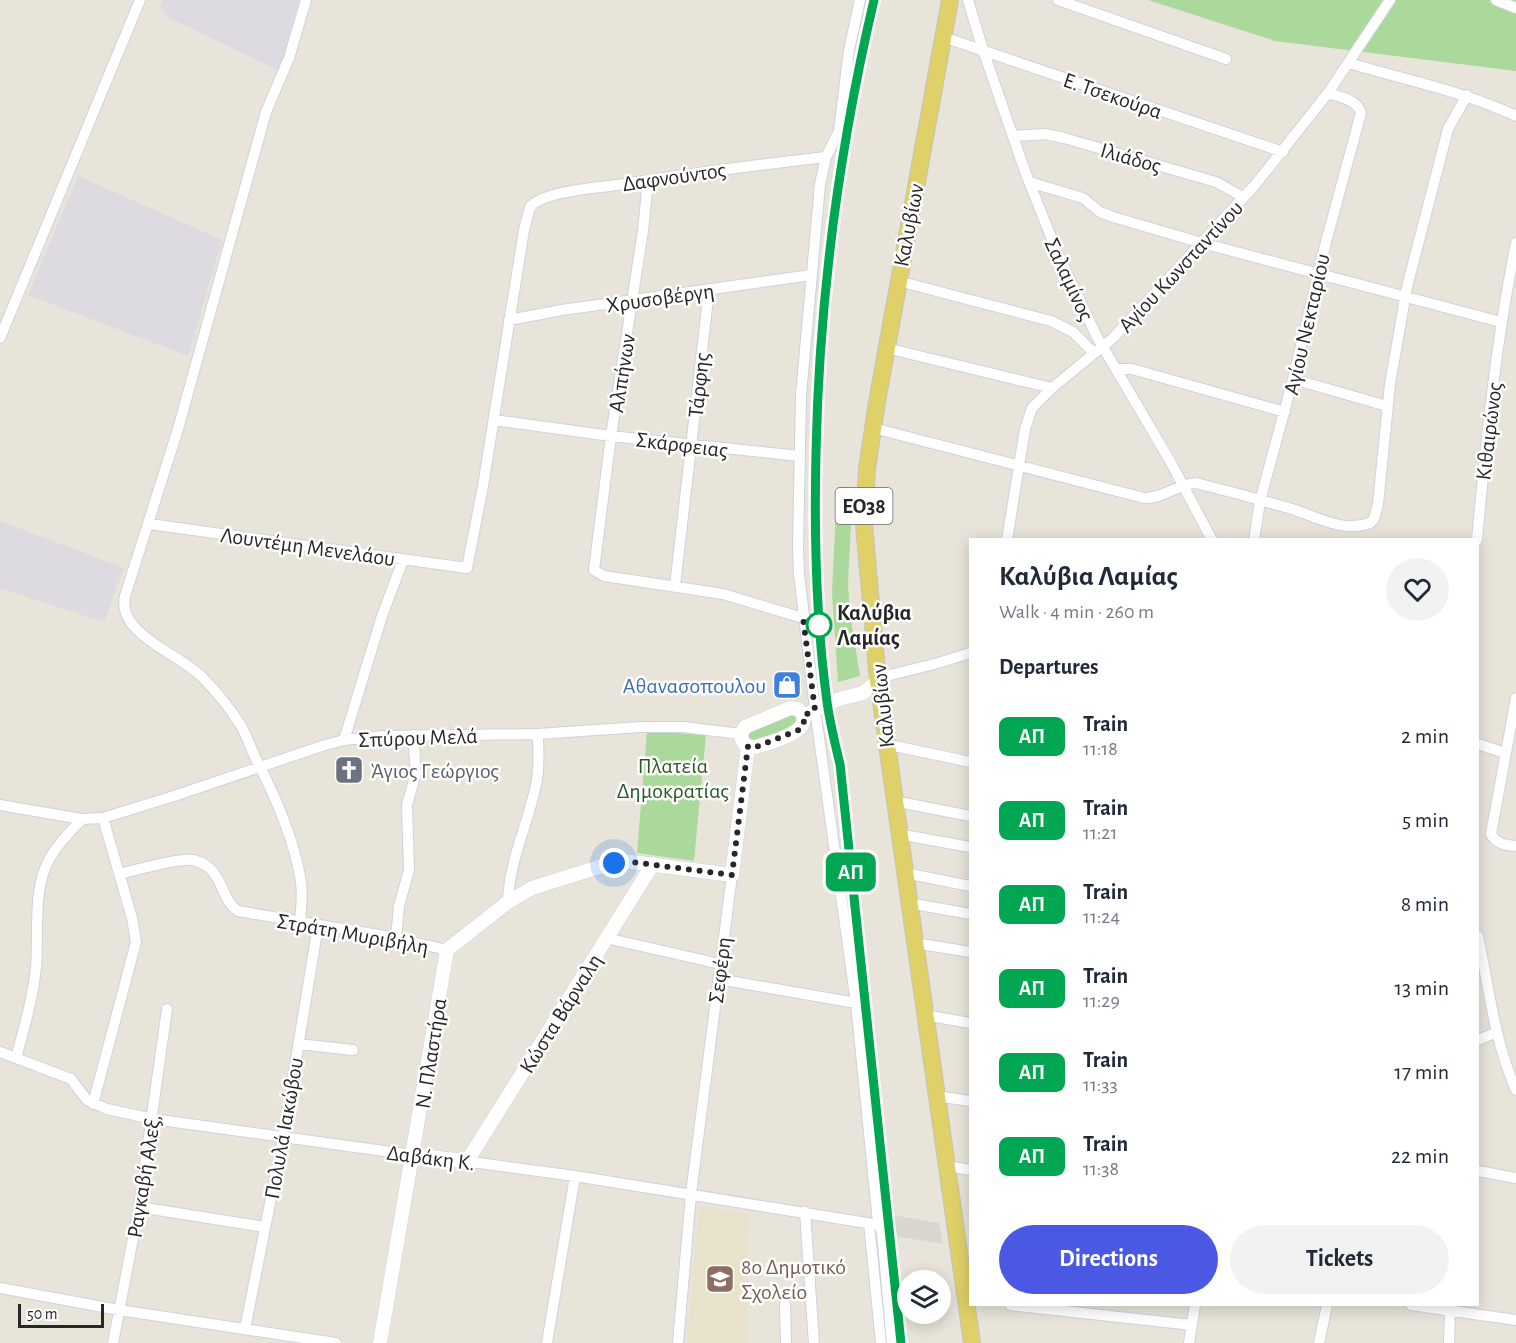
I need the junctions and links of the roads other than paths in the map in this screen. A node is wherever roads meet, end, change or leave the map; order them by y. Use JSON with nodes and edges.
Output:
{"nodes":[{"id":1,"x":140,"y":0,"type":"edge"},
{"id":2,"x":306,"y":0,"type":"edge"},
{"id":3,"x":860,"y":0,"type":"edge"},
{"id":4,"x":951,"y":0,"type":"edge"},
{"id":5,"x":968,"y":0,"type":"edge"},
{"id":6,"x":1058,"y":0,"type":"edge"},
{"id":7,"x":1390,"y":0,"type":"edge"},
{"id":8,"x":1496,"y":0,"type":"edge"},
{"id":9,"x":1516,"y":8,"type":"edge"},
{"id":10,"x":943,"y":37,"type":"junction"},
{"id":11,"x":983,"y":50,"type":"junction"},
{"id":12,"x":1226,"y":59,"type":"dead end"},
{"id":13,"x":1349,"y":63,"type":"junction"},
{"id":14,"x":1328,"y":93,"type":"junction"},
{"id":15,"x":1467,"y":95,"type":"junction"},
{"id":16,"x":1516,"y":116,"type":"edge"},
{"id":17,"x":1014,"y":136,"type":"junction"},
{"id":18,"x":1283,"y":152,"type":"junction"},
{"id":19,"x":826,"y":157,"type":"junction"},
{"id":20,"x":648,"y":180,"type":"junction"},
{"id":21,"x":1029,"y":182,"type":"junction"},
{"id":22,"x":1243,"y":197,"type":"junction"},
{"id":23,"x":1202,"y":243,"type":"junction"},
{"id":24,"x":1516,"y":243,"type":"edge"},
{"id":25,"x":1318,"y":273,"type":"junction"},
{"id":26,"x":811,"y":275,"type":"junction"},
{"id":27,"x":898,"y":281,"type":"junction"},
{"id":28,"x":709,"y":290,"type":"junction"},
{"id":29,"x":1405,"y":295,"type":"junction"},
{"id":30,"x":632,"y":300,"type":"junction"},
{"id":31,"x":509,"y":320,"type":"junction"},
{"id":32,"x":1501,"y":322,"type":"junction"},
{"id":33,"x":0,"y":338,"type":"edge"},
{"id":34,"x":886,"y":348,"type":"junction"},
{"id":35,"x":1099,"y":350,"type":"junction"},
{"id":36,"x":1117,"y":369,"type":"junction"},
{"id":37,"x":1293,"y":379,"type":"junction"},
{"id":38,"x":1052,"y":388,"type":"junction"},
{"id":39,"x":1387,"y":406,"type":"junction"},
{"id":40,"x":1285,"y":412,"type":"junction"},
{"id":41,"x":494,"y":420,"type":"junction"},
{"id":42,"x":873,"y":428,"type":"junction"},
{"id":43,"x":611,"y":436,"type":"junction"},
{"id":44,"x":692,"y":445,"type":"junction"},
{"id":45,"x":799,"y":456,"type":"junction"},
{"id":46,"x":1019,"y":466,"type":"junction"},
{"id":47,"x":1183,"y":485,"type":"junction"},
{"id":48,"x":1260,"y":501,"type":"junction"},
{"id":49,"x":149,"y":524,"type":"junction"},
{"id":50,"x":1007,"y":538,"type":"edge"},
{"id":51,"x":1211,"y":538,"type":"edge"},
{"id":52,"x":1254,"y":538,"type":"edge"},
{"id":53,"x":1477,"y":538,"type":"edge"},
{"id":54,"x":403,"y":560,"type":"junction"},
{"id":55,"x":675,"y":586,"type":"junction"},
{"id":56,"x":803,"y":618,"type":"junction"},
{"id":57,"x":969,"y":653,"type":"edge"},
{"id":58,"x":878,"y":681,"type":"junction"},
{"id":59,"x":1516,"y":698,"type":"edge"},
{"id":60,"x":809,"y":713,"type":"junction"},
{"id":61,"x":538,"y":734,"type":"junction"},
{"id":62,"x":741,"y":734,"type":"junction"},
{"id":63,"x":413,"y":735,"type":"junction"},
{"id":64,"x":344,"y":740,"type":"junction"},
{"id":65,"x":885,"y":744,"type":"junction"},
{"id":66,"x":1479,"y":744,"type":"edge"},
{"id":67,"x":748,"y":746,"type":"junction"},
{"id":68,"x":1505,"y":753,"type":"junction"},
{"id":69,"x":969,"y":762,"type":"edge"},
{"id":70,"x":260,"y":766,"type":"junction"},
{"id":71,"x":894,"y":801,"type":"junction"},
{"id":72,"x":0,"y":805,"type":"edge"},
{"id":73,"x":969,"y":816,"type":"edge"},
{"id":74,"x":103,"y":818,"type":"junction"},
{"id":75,"x":82,"y":819,"type":"junction"},
{"id":76,"x":898,"y":834,"type":"junction"},
{"id":77,"x":1516,"y":846,"type":"edge"},
{"id":78,"x":969,"y":847,"type":"edge"},
{"id":79,"x":653,"y":864,"type":"junction"},
{"id":80,"x":905,"y":873,"type":"junction"},
{"id":81,"x":119,"y":874,"type":"junction"},
{"id":82,"x":732,"y":875,"type":"junction"},
{"id":83,"x":969,"y":886,"type":"edge"},
{"id":84,"x":508,"y":902,"type":"junction"},
{"id":85,"x":909,"y":903,"type":"junction"},
{"id":86,"x":969,"y":914,"type":"edge"},
{"id":87,"x":300,"y":923,"type":"junction"},
{"id":88,"x":318,"y":926,"type":"junction"},
{"id":89,"x":396,"y":938,"type":"junction"},
{"id":90,"x":606,"y":938,"type":"junction"},
{"id":91,"x":1479,"y":941,"type":"edge"},
{"id":92,"x":915,"y":943,"type":"junction"},
{"id":93,"x":447,"y":950,"type":"junction"},
{"id":94,"x":969,"y":952,"type":"edge"},
{"id":95,"x":720,"y":964,"type":"junction"},
{"id":96,"x":718,"y":979,"type":"junction"},
{"id":97,"x":856,"y":1003,"type":"junction"},
{"id":98,"x":167,"y":1009,"type":"dead end"},
{"id":99,"x":925,"y":1015,"type":"junction"},
{"id":100,"x":969,"y":1023,"type":"edge"},
{"id":101,"x":1497,"y":1032,"type":"junction"},
{"id":102,"x":1479,"y":1040,"type":"edge"},
{"id":103,"x":298,"y":1044,"type":"junction"},
{"id":104,"x":353,"y":1050,"type":"dead end"},
{"id":105,"x":0,"y":1052,"type":"edge"},
{"id":106,"x":16,"y":1058,"type":"junction"},
{"id":107,"x":1516,"y":1090,"type":"edge"},
{"id":108,"x":936,"y":1096,"type":"junction"},
{"id":109,"x":969,"y":1101,"type":"edge"},
{"id":110,"x":93,"y":1104,"type":"junction"},
{"id":111,"x":153,"y":1119,"type":"junction"},
{"id":112,"x":283,"y":1138,"type":"junction"},
{"id":113,"x":413,"y":1155,"type":"junction"},
{"id":114,"x":464,"y":1161,"type":"junction"},
{"id":115,"x":946,"y":1166,"type":"junction"},
{"id":116,"x":969,"y":1170,"type":"edge"},
{"id":117,"x":1479,"y":1171,"type":"edge"},
{"id":118,"x":574,"y":1176,"type":"junction"},
{"id":119,"x":1516,"y":1178,"type":"edge"},
{"id":120,"x":691,"y":1194,"type":"junction"},
{"id":121,"x":139,"y":1207,"type":"junction"},
{"id":122,"x":805,"y":1212,"type":"junction"},
{"id":123,"x":873,"y":1222,"type":"junction"},
{"id":124,"x":265,"y":1227,"type":"junction"},
{"id":125,"x":0,"y":1288,"type":"edge"},
{"id":126,"x":968,"y":1300,"type":"edge"},
{"id":127,"x":784,"y":1305,"type":"dead end"},
{"id":128,"x":1019,"y":1306,"type":"edge"},
{"id":129,"x":1195,"y":1306,"type":"edge"},
{"id":130,"x":1327,"y":1306,"type":"edge"},
{"id":131,"x":1418,"y":1306,"type":"edge"},
{"id":132,"x":119,"y":1310,"type":"junction"},
{"id":133,"x":1450,"y":1311,"type":"junction"},
{"id":134,"x":1516,"y":1320,"type":"edge"},
{"id":135,"x":1192,"y":1325,"type":"junction"},
{"id":136,"x":246,"y":1329,"type":"junction"},
{"id":137,"x":113,"y":1343,"type":"edge"},
{"id":138,"x":336,"y":1343,"type":"edge"},
{"id":139,"x":380,"y":1343,"type":"edge"},
{"id":140,"x":547,"y":1343,"type":"edge"},
{"id":141,"x":678,"y":1343,"type":"edge"},
{"id":142,"x":786,"y":1343,"type":"edge"},
{"id":143,"x":814,"y":1343,"type":"edge"},
{"id":144,"x":881,"y":1343,"type":"edge"},
{"id":145,"x":892,"y":1343,"type":"edge"},
{"id":146,"x":972,"y":1343,"type":"edge"},
{"id":147,"x":1189,"y":1343,"type":"edge"},
{"id":148,"x":1319,"y":1343,"type":"edge"},
{"id":149,"x":1449,"y":1343,"type":"edge"}],
"edges":[{"from":1,"to":33,"type":"street"},
{"from":2,"to":49,"type":"street"},
{"from":3,"to":19,"type":"street"},
{"from":4,"to":10,"type":"main road","name":"Καλυβίων","number":"ΕΟ38"},
{"from":5,"to":11,"type":"street","name":"Σαλαμίνος"},
{"from":6,"to":12,"type":"street"},
{"from":7,"to":13,"type":"street","name":"Αγίου Κωνσταντίνου"},
{"from":8,"to":9,"type":"street"},
{"from":10,"to":11,"type":"street","name":"Ε. Τσεκούρα"},
{"from":10,"to":27,"type":"main road","name":"Καλυβίων","number":"ΕΟ38"},
{"from":11,"to":17,"type":"street","name":"Σαλαμίνος"},
{"from":11,"to":18,"type":"street","name":"Ε. Τσεκούρα"},
{"from":13,"to":14,"type":"street","name":"Αγίου Κωνσταντίνου"},
{"from":13,"to":15,"type":"street"},
{"from":14,"to":18,"type":"street","name":"Αγίου Κωνσταντίνου"},
{"from":14,"to":25,"type":"street","name":"Αγίου Νεκταρίου"},
{"from":15,"to":16,"type":"street"},
{"from":15,"to":29,"type":"street"},
{"from":17,"to":21,"type":"street","name":"Σαλαμίνος"},
{"from":17,"to":22,"type":"street","name":"Ιλιάδος"},
{"from":18,"to":22,"type":"street","name":"Αγίου Κωνσταντίνου"},
{"from":19,"to":20,"type":"street","name":"Δαφνούντος"},
{"from":19,"to":26,"type":"street"},
{"from":20,"to":30,"type":"street","name":"Αλπήνων"},
{"from":20,"to":31,"type":"street","name":"Δαφνούντος"},
{"from":21,"to":23,"type":"street"},
{"from":21,"to":35,"type":"street","name":"Σαλαμίνος"},
{"from":22,"to":23,"type":"street","name":"Αγίου Κωνσταντίνου"},
{"from":23,"to":25,"type":"street"},
{"from":23,"to":35,"type":"street","name":"Αγίου Κωνσταντίνου"},
{"from":24,"to":32,"type":"street","name":"Κιθαιρώνος"},
{"from":25,"to":29,"type":"street"},
{"from":25,"to":37,"type":"street","name":"Αγίου Νεκταρίου"},
{"from":26,"to":28,"type":"street","name":"Χρυσοβέργη"},
{"from":26,"to":45,"type":"street"},
{"from":27,"to":34,"type":"main road","name":"Καλυβίων","number":"ΕΟ38"},
{"from":27,"to":35,"type":"street"},
{"from":28,"to":30,"type":"street","name":"Χρυσοβέργη"},
{"from":28,"to":44,"type":"street","name":"Τάρφης"},
{"from":29,"to":32,"type":"street"},
{"from":29,"to":39,"type":"street"},
{"from":30,"to":31,"type":"street","name":"Χρυσοβέργη"},
{"from":30,"to":43,"type":"street","name":"Αλπήνων"},
{"from":31,"to":41,"type":"street"},
{"from":32,"to":53,"type":"street","name":"Κιθαιρώνος"},
{"from":34,"to":38,"type":"street"},
{"from":34,"to":42,"type":"main road","name":"Καλυβίων","number":"ΕΟ38"},
{"from":35,"to":36,"type":"street","name":"Σαλαμίνος"},
{"from":35,"to":38,"type":"street","name":"Αγίου Κωνσταντίνου"},
{"from":36,"to":40,"type":"street"},
{"from":36,"to":47,"type":"street","name":"Σαλαμίνος"},
{"from":37,"to":39,"type":"street"},
{"from":37,"to":40,"type":"street","name":"Αγίου Νεκταρίου"},
{"from":38,"to":46,"type":"street","name":"Αγίου Κωνσταντίνου"},
{"from":39,"to":48,"type":"street"},
{"from":40,"to":48,"type":"street","name":"Αγίου Νεκταρίου"},
{"from":41,"to":43,"type":"street","name":"Σκάρφειας"},
{"from":41,"to":54,"type":"street","name":"Λουντέμη Μενελάου"},
{"from":42,"to":46,"type":"street"},
{"from":42,"to":58,"type":"main road","name":"Καλυβίων","number":"ΕΟ38"},
{"from":43,"to":44,"type":"street","name":"Σκάρφειας"},
{"from":43,"to":55,"type":"street","name":"Αλπήνων"},
{"from":44,"to":45,"type":"street","name":"Σκάρφειας"},
{"from":44,"to":55,"type":"street","name":"Τάρφης"},
{"from":45,"to":56,"type":"street"},
{"from":46,"to":47,"type":"street"},
{"from":46,"to":50,"type":"street","name":"Αγίου Κωνσταντίνου"},
{"from":47,"to":48,"type":"street"},
{"from":47,"to":51,"type":"street","name":"Σαλαμίνος"},
{"from":48,"to":52,"type":"street","name":"Αγίου Νεκταρίου"},
{"from":49,"to":54,"type":"street","name":"Λουντέμη Μενελάου"},
{"from":49,"to":70,"type":"street"},
{"from":54,"to":64,"type":"street"},
{"from":55,"to":56,"type":"street"},
{"from":56,"to":60,"type":"street"},
{"from":57,"to":58,"type":"street"},
{"from":58,"to":60,"type":"street"},
{"from":58,"to":65,"type":"main road","name":"Καλυβίων","number":"ΕΟ38"},
{"from":59,"to":68,"type":"street"},
{"from":60,"to":62,"type":"street"},
{"from":60,"to":67,"type":"street"},
{"from":60,"to":97,"type":"street"},
{"from":61,"to":62,"type":"street","name":"Σπύρου Μελά"},
{"from":61,"to":63,"type":"street","name":"Σπύρου Μελά"},
{"from":61,"to":84,"type":"street"},
{"from":62,"to":67,"type":"street"},
{"from":63,"to":64,"type":"street","name":"Σπύρου Μελά"},
{"from":63,"to":89,"type":"street"},
{"from":64,"to":70,"type":"street","name":"Σπύρου Μελά"},
{"from":65,"to":69,"type":"street"},
{"from":65,"to":71,"type":"main road","name":"Καλυβίων","number":"ΕΟ38"},
{"from":66,"to":68,"type":"street"},
{"from":67,"to":82,"type":"street","name":"Σεφέρη"},
{"from":68,"to":77,"type":"street"},
{"from":70,"to":74,"type":"street","name":"Σπύρου Μελά"},
{"from":70,"to":87,"type":"street"},
{"from":71,"to":73,"type":"street"},
{"from":71,"to":76,"type":"main road","name":"Καλυβίων","number":"ΕΟ38"},
{"from":72,"to":75,"type":"street","name":"Σπύρου Μελά"},
{"from":74,"to":75,"type":"street","name":"Σπύρου Μελά"},
{"from":74,"to":81,"type":"street"},
{"from":75,"to":106,"type":"street"},
{"from":76,"to":78,"type":"street"},
{"from":76,"to":80,"type":"main road","name":"Καλυβίων","number":"ΕΟ38"},
{"from":79,"to":82,"type":"street","name":"Στράτη Μυριβήλη"},
{"from":79,"to":84,"type":"street","name":"Στράτη Μυριβήλη"},
{"from":79,"to":90,"type":"street","name":"Κώστα Βάρναλη"},
{"from":80,"to":83,"type":"street"},
{"from":80,"to":85,"type":"main road","name":"Καλυβίων","number":"ΕΟ38"},
{"from":81,"to":87,"type":"street","name":"Στράτη Μυριβήλη"},
{"from":81,"to":110,"type":"street"},
{"from":82,"to":95,"type":"street","name":"Σεφέρη"},
{"from":84,"to":93,"type":"street","name":"Στράτη Μυριβήλη"},
{"from":85,"to":86,"type":"street"},
{"from":85,"to":92,"type":"main road","name":"Καλυβίων","number":"ΕΟ38"},
{"from":87,"to":88,"type":"street","name":"Στράτη Μυριβήλη"},
{"from":88,"to":89,"type":"street","name":"Στράτη Μυριβήλη"},
{"from":88,"to":103,"type":"street","name":"Πολυλά Ιακώβου"},
{"from":89,"to":93,"type":"street","name":"Στράτη Μυριβήλη"},
{"from":90,"to":95,"type":"street"},
{"from":90,"to":114,"type":"street","name":"Κώστα Βάρναλη"},
{"from":91,"to":101,"type":"street"},
{"from":92,"to":94,"type":"street"},
{"from":92,"to":99,"type":"main road","name":"Καλυβίων","number":"ΕΟ38"},
{"from":93,"to":113,"type":"street","name":"Ν. Πλαστήρα"},
{"from":95,"to":96,"type":"street","name":"Σεφέρη"},
{"from":96,"to":97,"type":"street"},
{"from":96,"to":120,"type":"street","name":"Σεφέρη"},
{"from":97,"to":123,"type":"street"},
{"from":98,"to":111,"type":"street","name":"Ραγκαβή Αλεξ,"},
{"from":99,"to":100,"type":"street"},
{"from":99,"to":108,"type":"main road","name":"Καλυβίων","number":"ΕΟ38"},
{"from":101,"to":102,"type":"street"},
{"from":101,"to":107,"type":"street"},
{"from":103,"to":104,"type":"street"},
{"from":103,"to":112,"type":"street","name":"Πολυλά Ιακώβου"},
{"from":105,"to":106,"type":"street"},
{"from":106,"to":110,"type":"street"},
{"from":108,"to":109,"type":"street"},
{"from":108,"to":115,"type":"main road","name":"Καλυβίων","number":"ΕΟ38"},
{"from":110,"to":111,"type":"street","name":"Δαβάκη Κ."},
{"from":111,"to":112,"type":"street","name":"Δαβάκη Κ."},
{"from":111,"to":121,"type":"street","name":"Ραγκαβή Αλεξ,"},
{"from":112,"to":113,"type":"street","name":"Δαβάκη Κ."},
{"from":112,"to":124,"type":"street","name":"Πολυλά Ιακώβου"},
{"from":113,"to":114,"type":"street","name":"Δαβάκη Κ."},
{"from":113,"to":139,"type":"street","name":"Ν. Πλαστήρα"},
{"from":114,"to":118,"type":"street","name":"Δαβάκη Κ."},
{"from":115,"to":116,"type":"street"},
{"from":115,"to":126,"type":"main road","name":"Καλυβίων","number":"ΕΟ38"},
{"from":117,"to":119,"type":"street"},
{"from":118,"to":120,"type":"street","name":"Δαβάκη Κ."},
{"from":118,"to":140,"type":"street"},
{"from":120,"to":122,"type":"street","name":"Δαβάκη Κ."},
{"from":120,"to":141,"type":"street","name":"Σεφέρη"},
{"from":121,"to":124,"type":"street"},
{"from":121,"to":132,"type":"street","name":"Ραγκαβή Αλεξ,"},
{"from":122,"to":123,"type":"street","name":"Δαβάκη Κ."},
{"from":122,"to":143,"type":"street"},
{"from":123,"to":144,"type":"street"},
{"from":123,"to":145,"type":"street"},
{"from":124,"to":136,"type":"street","name":"Πολυλά Ιακώβου"},
{"from":125,"to":132,"type":"street"},
{"from":126,"to":146,"type":"main road","name":"Καλυβίων","number":"ΕΟ38"},
{"from":127,"to":142,"type":"street"},
{"from":128,"to":135,"type":"street"},
{"from":129,"to":135,"type":"street"},
{"from":130,"to":148,"type":"street"},
{"from":131,"to":133,"type":"street"},
{"from":132,"to":136,"type":"street"},
{"from":132,"to":137,"type":"street","name":"Ραγκαβή Αλεξ,"},
{"from":133,"to":134,"type":"street"},
{"from":133,"to":149,"type":"street"},
{"from":135,"to":147,"type":"street"},
{"from":136,"to":138,"type":"street"}]}
